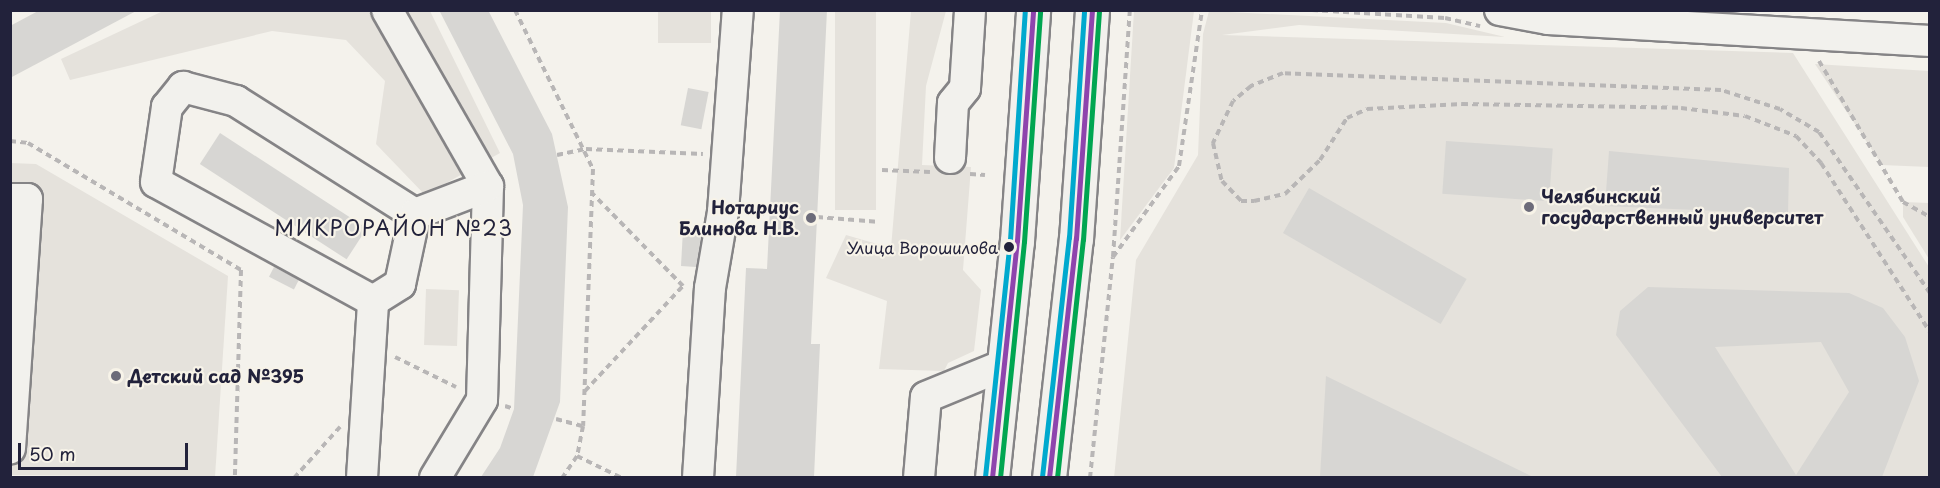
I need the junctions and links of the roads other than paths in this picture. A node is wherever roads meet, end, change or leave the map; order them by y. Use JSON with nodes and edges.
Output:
{"nodes":[{"id":1,"x":387,"y":10,"type":"edge"},
{"id":2,"x":738,"y":10,"type":"edge"},
{"id":3,"x":970,"y":10,"type":"edge"},
{"id":4,"x":1033,"y":10,"type":"edge"},
{"id":5,"x":1092,"y":10,"type":"edge"},
{"id":6,"x":1500,"y":10,"type":"edge"},
{"id":7,"x":1631,"y":17,"type":"edge"},
{"id":8,"x":1929,"y":41,"type":"edge"},
{"id":9,"x":950,"y":158,"type":"dead end"},
{"id":10,"x":488,"y":186,"type":"junction"},
{"id":11,"x":10,"y":199,"type":"edge"},
{"id":12,"x":415,"y":214,"type":"junction"},
{"id":13,"x":374,"y":301,"type":"junction"},
{"id":14,"x":1004,"y":365,"type":"junction"},
{"id":15,"x":10,"y":448,"type":"edge"},
{"id":16,"x":362,"y":477,"type":"edge"},
{"id":17,"x":435,"y":477,"type":"edge"},
{"id":18,"x":698,"y":477,"type":"edge"},
{"id":19,"x":919,"y":477,"type":"edge"},
{"id":20,"x":992,"y":477,"type":"edge"},
{"id":21,"x":1049,"y":477,"type":"edge"}],
"edges":[{"from":1,"to":10,"type":"street"},
{"from":2,"to":18,"type":"street"},
{"from":3,"to":9,"type":"street"},
{"from":4,"to":14,"type":"main road"},
{"from":5,"to":21,"type":"main road"},
{"from":6,"to":7,"type":"street"},
{"from":7,"to":8,"type":"street"},
{"from":10,"to":12,"type":"street"},
{"from":10,"to":17,"type":"street"},
{"from":11,"to":15,"type":"street"},
{"from":12,"to":13,"type":"street"},
{"from":12,"to":13,"type":"street"},
{"from":13,"to":16,"type":"street"},
{"from":14,"to":19,"type":"street"},
{"from":14,"to":20,"type":"main road"}]}
